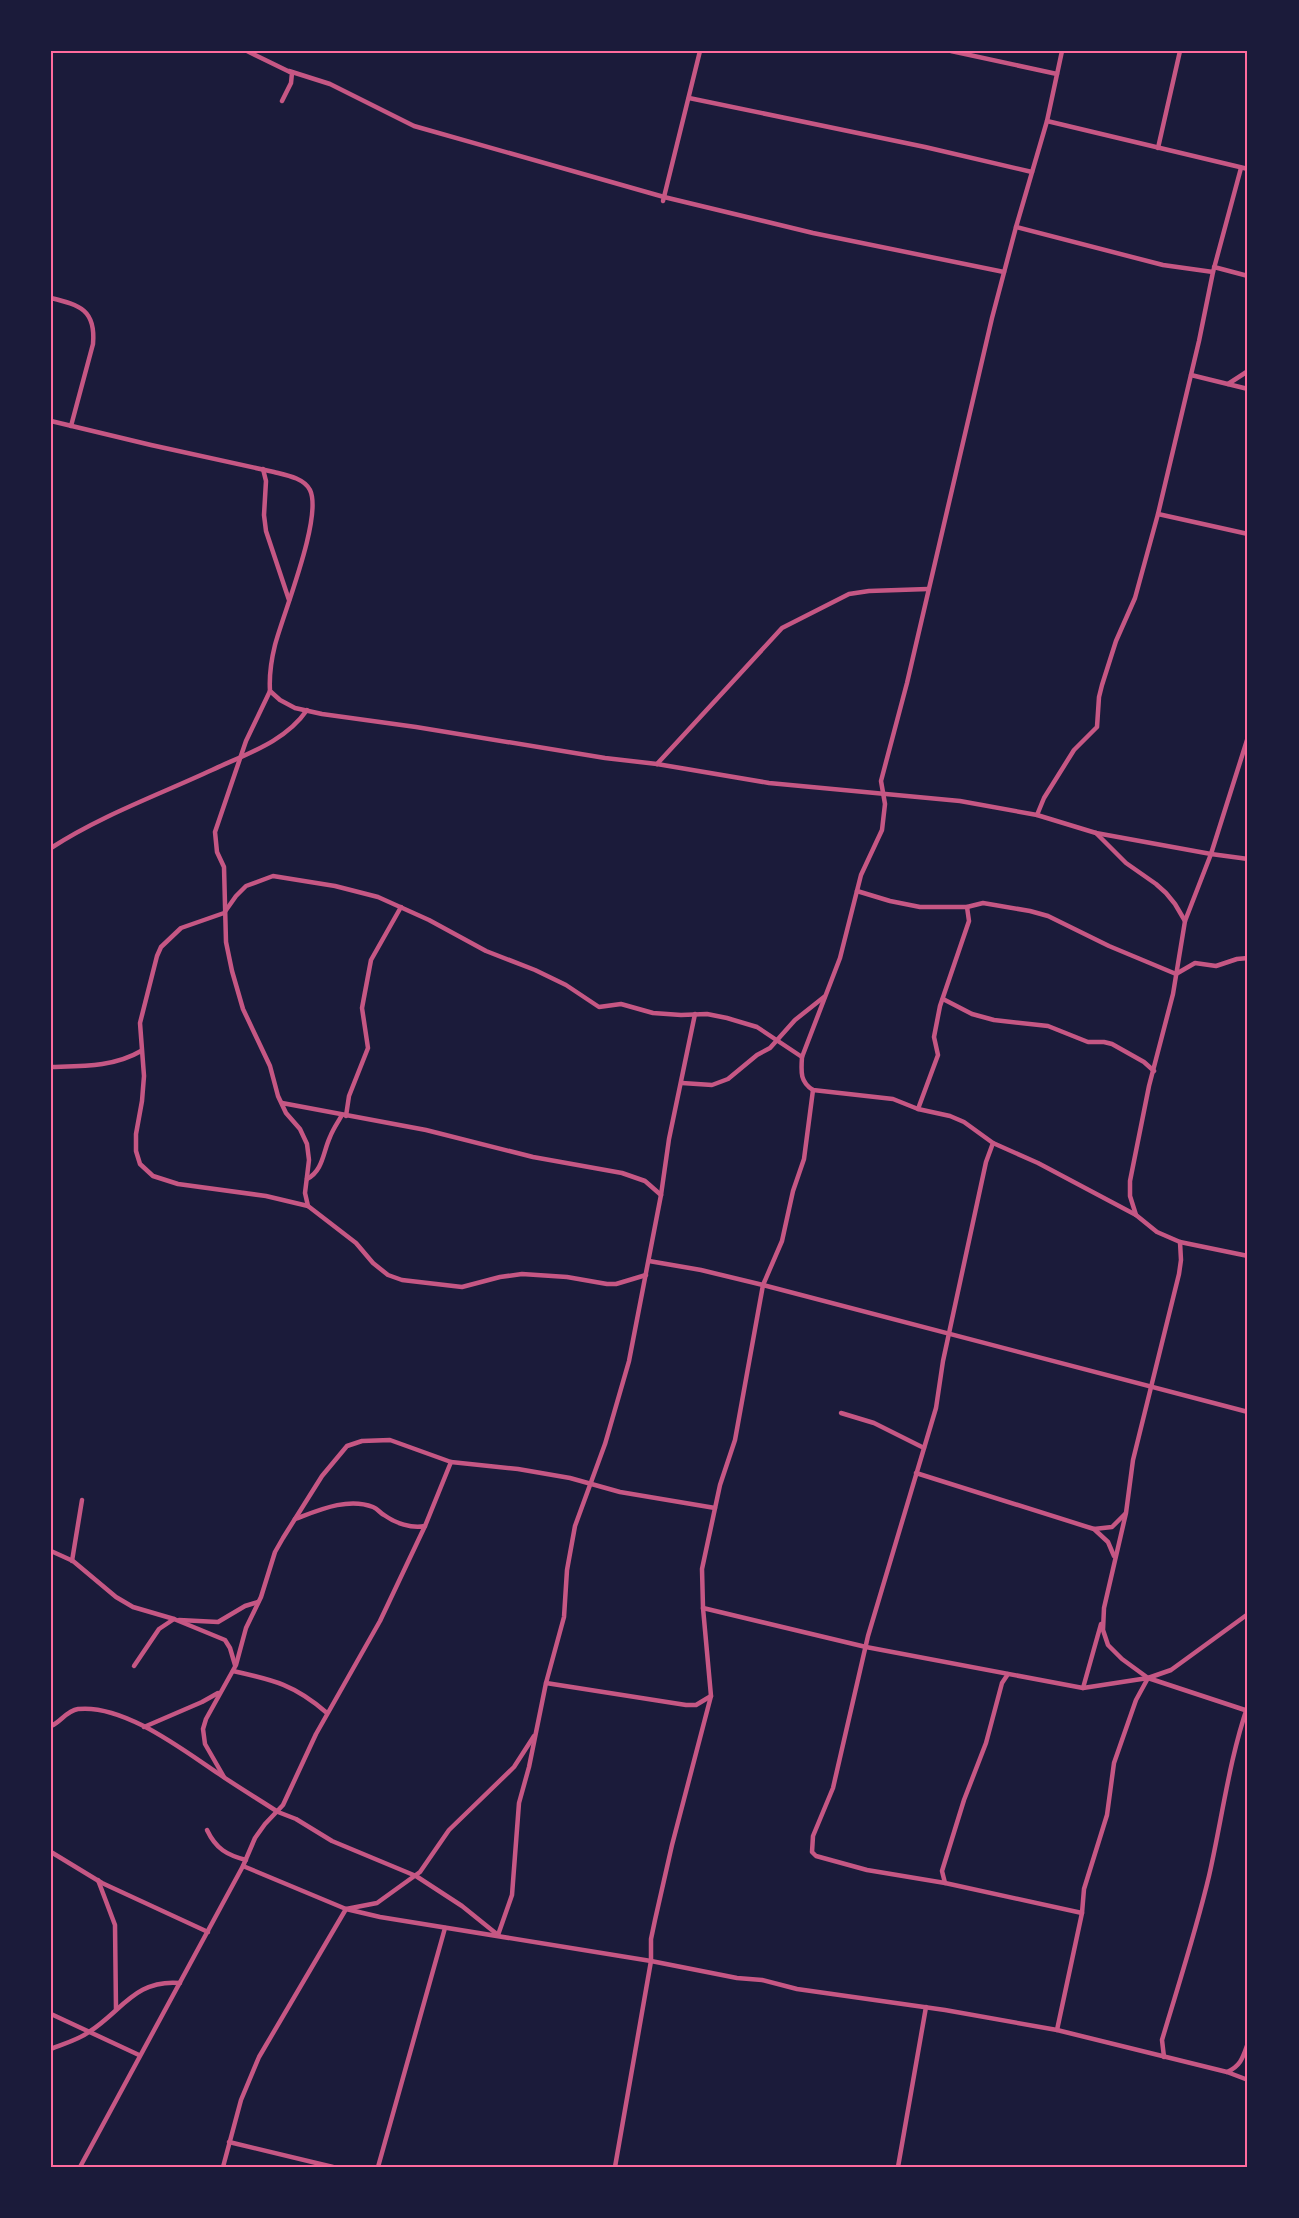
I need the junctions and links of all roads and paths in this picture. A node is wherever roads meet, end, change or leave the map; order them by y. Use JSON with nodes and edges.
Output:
{"nodes":[{"id":1,"x":247,"y":51,"type":"edge"},
{"id":2,"x":700,"y":51,"type":"edge"},
{"id":3,"x":951,"y":51,"type":"edge"},
{"id":4,"x":1062,"y":51,"type":"edge"},
{"id":5,"x":1180,"y":51,"type":"edge"},
{"id":6,"x":289,"y":70,"type":"junction"},
{"id":7,"x":1057,"y":74,"type":"junction"},
{"id":8,"x":689,"y":98,"type":"junction"},
{"id":9,"x":282,"y":101,"type":"dead end"},
{"id":10,"x":1047,"y":121,"type":"junction"},
{"id":11,"x":1158,"y":148,"type":"junction"},
{"id":12,"x":1241,"y":168,"type":"junction"},
{"id":13,"x":1248,"y":169,"type":"edge"},
{"id":14,"x":1032,"y":172,"type":"junction"},
{"id":15,"x":664,"y":199,"type":"junction"},
{"id":16,"x":1016,"y":227,"type":"junction"},
{"id":17,"x":1213,"y":269,"type":"junction"},
{"id":18,"x":1004,"y":272,"type":"junction"},
{"id":19,"x":1248,"y":276,"type":"edge"},
{"id":20,"x":51,"y":298,"type":"edge"},
{"id":21,"x":1248,"y":371,"type":"edge"},
{"id":22,"x":1191,"y":375,"type":"junction"},
{"id":23,"x":1228,"y":384,"type":"junction"},
{"id":24,"x":1248,"y":389,"type":"edge"},
{"id":25,"x":51,"y":421,"type":"edge"},
{"id":26,"x":71,"y":426,"type":"junction"},
{"id":27,"x":263,"y":469,"type":"junction"},
{"id":28,"x":1158,"y":514,"type":"junction"},
{"id":29,"x":1248,"y":534,"type":"edge"},
{"id":30,"x":928,"y":589,"type":"junction"},
{"id":31,"x":289,"y":600,"type":"junction"},
{"id":32,"x":270,"y":691,"type":"junction"},
{"id":33,"x":307,"y":710,"type":"junction"},
{"id":34,"x":1248,"y":737,"type":"edge"},
{"id":35,"x":242,"y":757,"type":"junction"},
{"id":36,"x":657,"y":764,"type":"junction"},
{"id":37,"x":884,"y":794,"type":"junction"},
{"id":38,"x":1037,"y":815,"type":"junction"},
{"id":39,"x":1096,"y":833,"type":"junction"},
{"id":40,"x":51,"y":848,"type":"edge"},
{"id":41,"x":1211,"y":854,"type":"junction"},
{"id":42,"x":1248,"y":859,"type":"edge"},
{"id":43,"x":857,"y":891,"type":"junction"},
{"id":44,"x":401,"y":907,"type":"junction"},
{"id":45,"x":967,"y":907,"type":"junction"},
{"id":46,"x":224,"y":913,"type":"junction"},
{"id":47,"x":1185,"y":921,"type":"junction"},
{"id":48,"x":1248,"y":958,"type":"edge"},
{"id":49,"x":1176,"y":974,"type":"junction"},
{"id":50,"x":825,"y":996,"type":"junction"},
{"id":51,"x":943,"y":999,"type":"junction"},
{"id":52,"x":695,"y":1014,"type":"junction"},
{"id":53,"x":777,"y":1041,"type":"junction"},
{"id":54,"x":141,"y":1052,"type":"junction"},
{"id":55,"x":802,"y":1057,"type":"junction"},
{"id":56,"x":51,"y":1067,"type":"edge"},
{"id":57,"x":1154,"y":1071,"type":"junction"},
{"id":58,"x":682,"y":1083,"type":"junction"},
{"id":59,"x":813,"y":1090,"type":"junction"},
{"id":60,"x":281,"y":1103,"type":"junction"},
{"id":61,"x":918,"y":1109,"type":"junction"},
{"id":62,"x":344,"y":1116,"type":"junction"},
{"id":63,"x":993,"y":1143,"type":"junction"},
{"id":64,"x":307,"y":1179,"type":"junction"},
{"id":65,"x":661,"y":1195,"type":"junction"},
{"id":66,"x":308,"y":1206,"type":"junction"},
{"id":67,"x":1136,"y":1215,"type":"junction"},
{"id":68,"x":1180,"y":1242,"type":"junction"},
{"id":69,"x":1248,"y":1256,"type":"edge"},
{"id":70,"x":649,"y":1261,"type":"junction"},
{"id":71,"x":646,"y":1275,"type":"junction"},
{"id":72,"x":763,"y":1285,"type":"junction"},
{"id":73,"x":950,"y":1332,"type":"junction"},
{"id":74,"x":1152,"y":1386,"type":"junction"},
{"id":75,"x":1248,"y":1412,"type":"edge"},
{"id":76,"x":841,"y":1413,"type":"dead end"},
{"id":77,"x":924,"y":1448,"type":"junction"},
{"id":78,"x":451,"y":1462,"type":"junction"},
{"id":79,"x":916,"y":1473,"type":"junction"},
{"id":80,"x":590,"y":1484,"type":"junction"},
{"id":81,"x":82,"y":1500,"type":"dead end"},
{"id":82,"x":715,"y":1508,"type":"junction"},
{"id":83,"x":1126,"y":1513,"type":"junction"},
{"id":84,"x":296,"y":1519,"type":"junction"},
{"id":85,"x":425,"y":1526,"type":"junction"},
{"id":86,"x":1094,"y":1529,"type":"junction"},
{"id":87,"x":51,"y":1551,"type":"edge"},
{"id":88,"x":1114,"y":1556,"type":"junction"},
{"id":89,"x":72,"y":1561,"type":"junction"},
{"id":90,"x":258,"y":1602,"type":"junction"},
{"id":91,"x":703,"y":1608,"type":"junction"},
{"id":92,"x":1248,"y":1614,"type":"edge"},
{"id":93,"x":175,"y":1620,"type":"junction"},
{"id":94,"x":1102,"y":1622,"type":"junction"},
{"id":95,"x":866,"y":1647,"type":"junction"},
{"id":96,"x":134,"y":1666,"type":"dead end"},
{"id":97,"x":234,"y":1668,"type":"junction"},
{"id":98,"x":1008,"y":1674,"type":"junction"},
{"id":99,"x":1148,"y":1678,"type":"junction"},
{"id":100,"x":546,"y":1683,"type":"junction"},
{"id":101,"x":1083,"y":1688,"type":"junction"},
{"id":102,"x":221,"y":1691,"type":"junction"},
{"id":103,"x":711,"y":1696,"type":"junction"},
{"id":104,"x":1247,"y":1709,"type":"edge"},
{"id":105,"x":327,"y":1713,"type":"junction"},
{"id":106,"x":51,"y":1726,"type":"edge"},
{"id":107,"x":144,"y":1727,"type":"junction"},
{"id":108,"x":536,"y":1733,"type":"junction"},
{"id":109,"x":224,"y":1777,"type":"junction"},
{"id":110,"x":278,"y":1812,"type":"junction"},
{"id":111,"x":207,"y":1830,"type":"dead end"},
{"id":112,"x":51,"y":1852,"type":"edge"},
{"id":113,"x":246,"y":1860,"type":"junction"},
{"id":114,"x":243,"y":1866,"type":"junction"},
{"id":115,"x":416,"y":1876,"type":"junction"},
{"id":116,"x":98,"y":1880,"type":"junction"},
{"id":117,"x":945,"y":1883,"type":"junction"},
{"id":118,"x":346,"y":1909,"type":"junction"},
{"id":119,"x":1082,"y":1913,"type":"junction"},
{"id":120,"x":445,"y":1928,"type":"junction"},
{"id":121,"x":208,"y":1932,"type":"junction"},
{"id":122,"x":498,"y":1935,"type":"junction"},
{"id":123,"x":651,"y":1961,"type":"junction"},
{"id":124,"x":180,"y":1983,"type":"junction"},
{"id":125,"x":926,"y":2007,"type":"junction"},
{"id":126,"x":116,"y":2009,"type":"junction"},
{"id":127,"x":51,"y":2014,"type":"edge"},
{"id":128,"x":1057,"y":2030,"type":"junction"},
{"id":129,"x":90,"y":2032,"type":"junction"},
{"id":130,"x":1248,"y":2043,"type":"edge"},
{"id":131,"x":51,"y":2049,"type":"edge"},
{"id":132,"x":139,"y":2055,"type":"junction"},
{"id":133,"x":1164,"y":2057,"type":"junction"},
{"id":134,"x":1227,"y":2072,"type":"junction"},
{"id":135,"x":1248,"y":2080,"type":"edge"},
{"id":136,"x":229,"y":2142,"type":"junction"},
{"id":137,"x":80,"y":2167,"type":"edge"},
{"id":138,"x":223,"y":2167,"type":"edge"},
{"id":139,"x":333,"y":2167,"type":"edge"},
{"id":140,"x":378,"y":2167,"type":"edge"},
{"id":141,"x":615,"y":2167,"type":"edge"},
{"id":142,"x":898,"y":2167,"type":"edge"}],
"edges":[{"from":1,"to":6,"type":"street"},
{"from":2,"to":8,"type":"street"},
{"from":3,"to":7,"type":"street"},
{"from":4,"to":7,"type":"street"},
{"from":5,"to":11,"type":"street"},
{"from":6,"to":9,"type":"street"},
{"from":6,"to":15,"type":"street"},
{"from":7,"to":10,"type":"street"},
{"from":8,"to":14,"type":"street"},
{"from":8,"to":15,"type":"street"},
{"from":10,"to":11,"type":"street"},
{"from":10,"to":14,"type":"street"},
{"from":11,"to":12,"type":"street"},
{"from":12,"to":13,"type":"street"},
{"from":12,"to":17,"type":"street"},
{"from":14,"to":16,"type":"street"},
{"from":15,"to":18,"type":"street"},
{"from":16,"to":17,"type":"street"},
{"from":16,"to":18,"type":"street"},
{"from":17,"to":19,"type":"street"},
{"from":17,"to":22,"type":"street"},
{"from":18,"to":30,"type":"street"},
{"from":20,"to":26,"type":"street"},
{"from":21,"to":23,"type":"street"},
{"from":22,"to":23,"type":"street"},
{"from":22,"to":28,"type":"street"},
{"from":23,"to":24,"type":"street"},
{"from":25,"to":26,"type":"street"},
{"from":26,"to":27,"type":"street"},
{"from":27,"to":31,"type":"street"},
{"from":27,"to":31,"type":"street"},
{"from":28,"to":29,"type":"street"},
{"from":28,"to":38,"type":"street"},
{"from":30,"to":36,"type":"street"},
{"from":30,"to":37,"type":"street"},
{"from":31,"to":32,"type":"street"},
{"from":32,"to":33,"type":"street"},
{"from":32,"to":35,"type":"street"},
{"from":33,"to":35,"type":"street"},
{"from":33,"to":36,"type":"street"},
{"from":34,"to":41,"type":"street"},
{"from":35,"to":40,"type":"street"},
{"from":35,"to":46,"type":"street"},
{"from":36,"to":37,"type":"street"},
{"from":37,"to":38,"type":"street"},
{"from":37,"to":43,"type":"street"},
{"from":38,"to":39,"type":"street"},
{"from":39,"to":41,"type":"street"},
{"from":39,"to":47,"type":"street"},
{"from":41,"to":42,"type":"street"},
{"from":41,"to":47,"type":"street"},
{"from":43,"to":45,"type":"street"},
{"from":43,"to":50,"type":"street"},
{"from":44,"to":46,"type":"street"},
{"from":44,"to":52,"type":"street"},
{"from":44,"to":62,"type":"street"},
{"from":45,"to":49,"type":"street"},
{"from":45,"to":51,"type":"street"},
{"from":46,"to":54,"type":"street"},
{"from":46,"to":60,"type":"street"},
{"from":47,"to":49,"type":"street"},
{"from":48,"to":49,"type":"street"},
{"from":49,"to":57,"type":"street"},
{"from":50,"to":53,"type":"street"},
{"from":50,"to":55,"type":"street"},
{"from":51,"to":57,"type":"street"},
{"from":51,"to":61,"type":"street"},
{"from":52,"to":53,"type":"street"},
{"from":52,"to":58,"type":"street"},
{"from":53,"to":55,"type":"street"},
{"from":53,"to":58,"type":"street"},
{"from":54,"to":56,"type":"street"},
{"from":54,"to":66,"type":"street"},
{"from":55,"to":59,"type":"street"},
{"from":57,"to":67,"type":"street"},
{"from":58,"to":65,"type":"street"},
{"from":59,"to":61,"type":"street"},
{"from":59,"to":72,"type":"street"},
{"from":60,"to":62,"type":"street"},
{"from":60,"to":64,"type":"street"},
{"from":61,"to":63,"type":"street"},
{"from":62,"to":64,"type":"street"},
{"from":62,"to":65,"type":"street"},
{"from":63,"to":67,"type":"street"},
{"from":63,"to":73,"type":"street"},
{"from":64,"to":66,"type":"street"},
{"from":65,"to":70,"type":"street"},
{"from":66,"to":71,"type":"street"},
{"from":67,"to":68,"type":"street"},
{"from":68,"to":69,"type":"street"},
{"from":68,"to":74,"type":"street"},
{"from":70,"to":71,"type":"street"},
{"from":70,"to":72,"type":"street"},
{"from":71,"to":80,"type":"street"},
{"from":72,"to":73,"type":"street"},
{"from":72,"to":82,"type":"street"},
{"from":73,"to":74,"type":"street"},
{"from":73,"to":77,"type":"street"},
{"from":74,"to":75,"type":"street"},
{"from":74,"to":83,"type":"street"},
{"from":76,"to":77,"type":"street"},
{"from":77,"to":79,"type":"street"},
{"from":78,"to":80,"type":"street"},
{"from":78,"to":84,"type":"street"},
{"from":78,"to":85,"type":"street"},
{"from":79,"to":86,"type":"street"},
{"from":79,"to":95,"type":"street"},
{"from":80,"to":82,"type":"street"},
{"from":80,"to":100,"type":"street"},
{"from":81,"to":89,"type":"street"},
{"from":82,"to":91,"type":"street"},
{"from":83,"to":86,"type":"street"},
{"from":83,"to":88,"type":"street"},
{"from":84,"to":85,"type":"street"},
{"from":84,"to":90,"type":"street"},
{"from":85,"to":105,"type":"street"},
{"from":86,"to":88,"type":"street"},
{"from":87,"to":89,"type":"street"},
{"from":88,"to":94,"type":"street"},
{"from":89,"to":93,"type":"street"},
{"from":90,"to":93,"type":"street"},
{"from":90,"to":97,"type":"street"},
{"from":91,"to":95,"type":"street"},
{"from":91,"to":103,"type":"street"},
{"from":92,"to":99,"type":"street"},
{"from":93,"to":96,"type":"street"},
{"from":93,"to":97,"type":"street"},
{"from":94,"to":99,"type":"street"},
{"from":94,"to":101,"type":"street"},
{"from":95,"to":98,"type":"street"},
{"from":95,"to":117,"type":"street"},
{"from":97,"to":102,"type":"street"},
{"from":97,"to":105,"type":"street"},
{"from":98,"to":101,"type":"street"},
{"from":98,"to":117,"type":"street"},
{"from":99,"to":101,"type":"street"},
{"from":99,"to":104,"type":"street"},
{"from":99,"to":119,"type":"street"},
{"from":100,"to":103,"type":"street"},
{"from":100,"to":108,"type":"street"},
{"from":102,"to":107,"type":"street"},
{"from":102,"to":109,"type":"street"},
{"from":103,"to":123,"type":"street"},
{"from":104,"to":133,"type":"street"},
{"from":105,"to":110,"type":"street"},
{"from":106,"to":107,"type":"street"},
{"from":107,"to":109,"type":"street"},
{"from":108,"to":115,"type":"street"},
{"from":108,"to":122,"type":"street"},
{"from":109,"to":110,"type":"street"},
{"from":110,"to":113,"type":"street"},
{"from":110,"to":115,"type":"street"},
{"from":111,"to":113,"type":"street"},
{"from":112,"to":116,"type":"street"},
{"from":113,"to":114,"type":"street"},
{"from":114,"to":118,"type":"street"},
{"from":114,"to":121,"type":"street"},
{"from":115,"to":118,"type":"street"},
{"from":115,"to":122,"type":"street"},
{"from":116,"to":121,"type":"street"},
{"from":116,"to":126,"type":"street"},
{"from":117,"to":119,"type":"street"},
{"from":118,"to":120,"type":"street"},
{"from":118,"to":136,"type":"street"},
{"from":119,"to":128,"type":"street"},
{"from":120,"to":122,"type":"street"},
{"from":120,"to":140,"type":"street"},
{"from":121,"to":124,"type":"street"},
{"from":122,"to":123,"type":"street"},
{"from":123,"to":125,"type":"street"},
{"from":123,"to":141,"type":"street"},
{"from":124,"to":126,"type":"street"},
{"from":124,"to":132,"type":"street"},
{"from":125,"to":128,"type":"street"},
{"from":125,"to":142,"type":"street"},
{"from":126,"to":129,"type":"street"},
{"from":127,"to":129,"type":"street"},
{"from":128,"to":133,"type":"street"},
{"from":129,"to":131,"type":"street"},
{"from":129,"to":132,"type":"street"},
{"from":130,"to":134,"type":"street"},
{"from":132,"to":137,"type":"street"},
{"from":133,"to":134,"type":"street"},
{"from":134,"to":135,"type":"street"},
{"from":136,"to":138,"type":"street"},
{"from":136,"to":139,"type":"street"}]}
